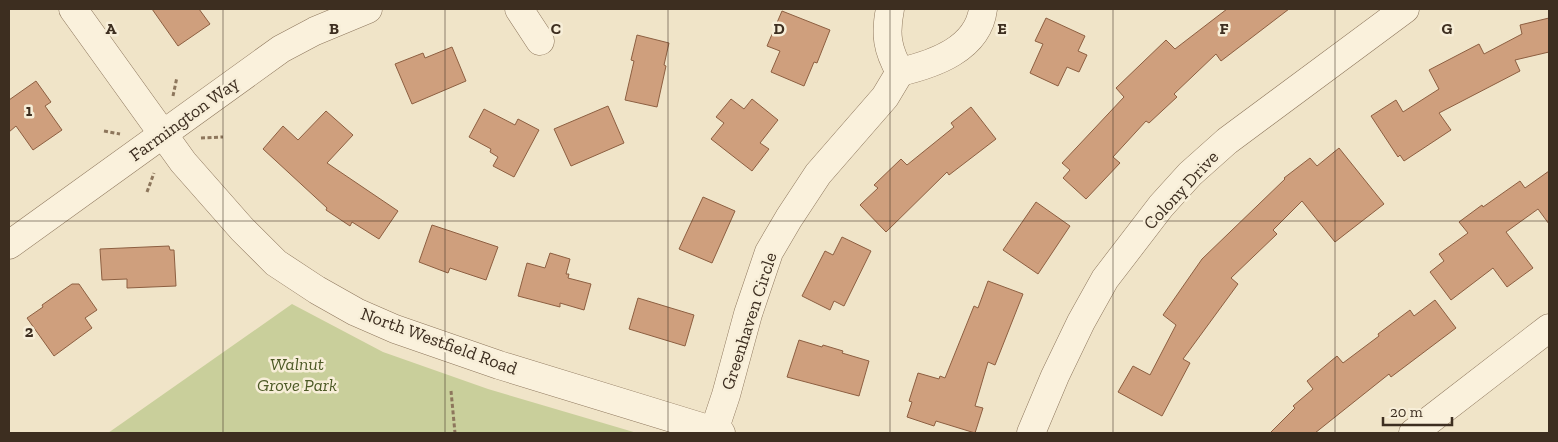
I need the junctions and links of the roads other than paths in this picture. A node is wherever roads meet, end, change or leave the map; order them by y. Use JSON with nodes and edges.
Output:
{"nodes":[{"id":1,"x":73,"y":9,"type":"edge"},
{"id":2,"x":368,"y":9,"type":"edge"},
{"id":3,"x":519,"y":9,"type":"edge"},
{"id":4,"x":890,"y":9,"type":"edge"},
{"id":5,"x":983,"y":9,"type":"edge"},
{"id":6,"x":1405,"y":9,"type":"edge"},
{"id":7,"x":540,"y":41,"type":"dead end"},
{"id":8,"x":900,"y":72,"type":"junction"},
{"id":9,"x":163,"y":135,"type":"junction"},
{"id":10,"x":9,"y":245,"type":"edge"},
{"id":11,"x":1549,"y":328,"type":"edge"},
{"id":12,"x":718,"y":432,"type":"edge"},
{"id":13,"x":1031,"y":433,"type":"edge"},
{"id":14,"x":1413,"y":433,"type":"edge"}],
"edges":[{"from":1,"to":9,"type":"street","name":"North Westfield Road"},
{"from":2,"to":9,"type":"street","name":"Farmington Way"},
{"from":3,"to":7,"type":"street"},
{"from":4,"to":8,"type":"street"},
{"from":5,"to":8,"type":"street"},
{"from":6,"to":13,"type":"street","name":"Colony Drive"},
{"from":8,"to":12,"type":"street","name":"Greenhaven Circle"},
{"from":9,"to":10,"type":"street","name":"Farmington Way"},
{"from":9,"to":12,"type":"street","name":"North Westfield Road"},
{"from":11,"to":14,"type":"street"}]}
